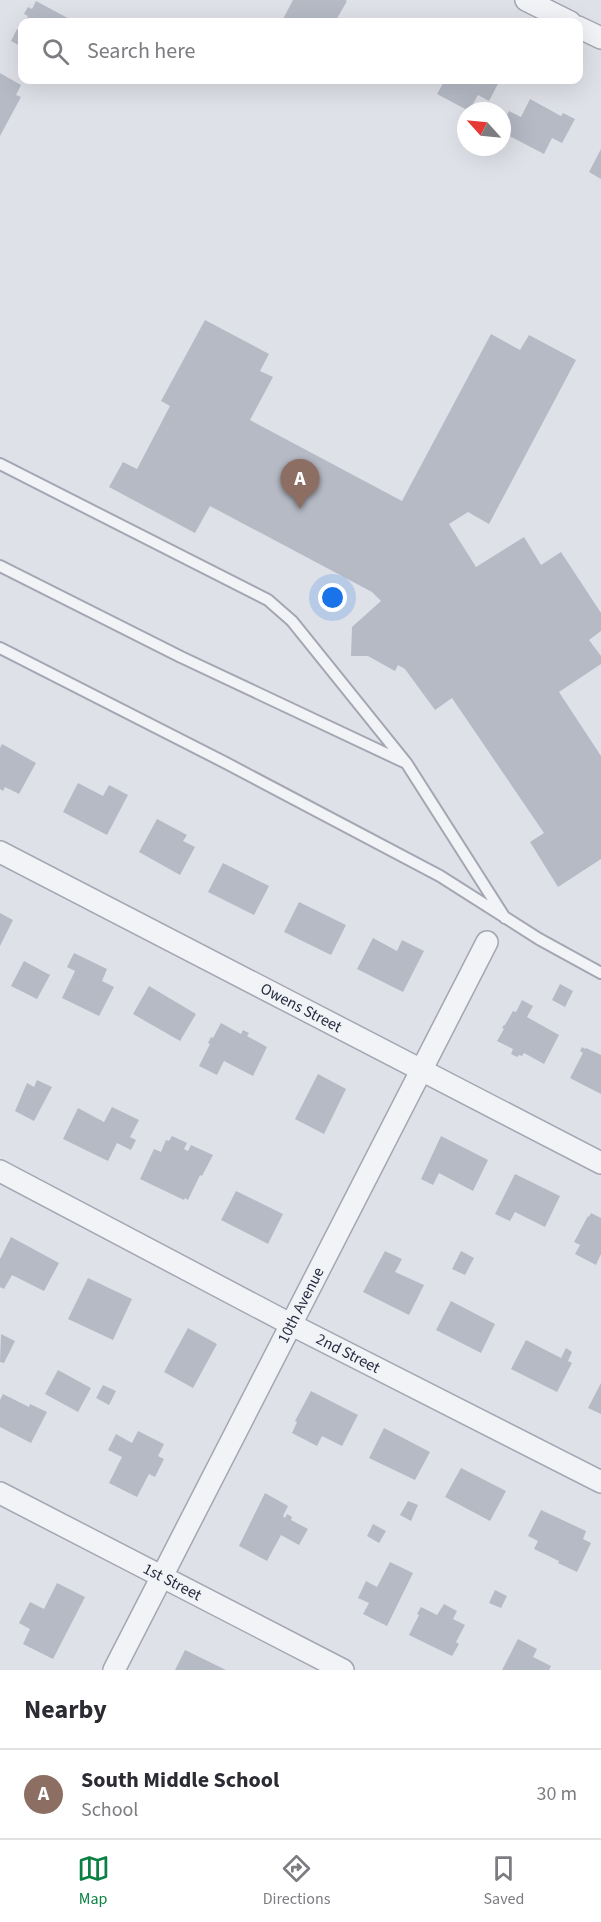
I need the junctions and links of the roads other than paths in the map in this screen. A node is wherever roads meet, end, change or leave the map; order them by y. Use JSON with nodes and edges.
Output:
{"nodes":[{"id":1,"x":526,"y":0,"type":"edge"},
{"id":2,"x":562,"y":18,"type":"edge"},
{"id":3,"x":583,"y":29,"type":"edge"},
{"id":4,"x":601,"y":38,"type":"edge"},
{"id":5,"x":0,"y":464,"type":"edge"},
{"id":6,"x":0,"y":566,"type":"edge"},
{"id":7,"x":0,"y":648,"type":"edge"},
{"id":8,"x":407,"y":764,"type":"junction"},
{"id":9,"x":0,"y":852,"type":"edge"},
{"id":10,"x":505,"y":918,"type":"junction"},
{"id":11,"x":487,"y":942,"type":"dead end"},
{"id":12,"x":601,"y":973,"type":"edge"},
{"id":13,"x":422,"y":1070,"type":"junction"},
{"id":14,"x":601,"y":1163,"type":"edge"},
{"id":15,"x":0,"y":1171,"type":"edge"},
{"id":16,"x":292,"y":1325,"type":"junction"},
{"id":17,"x":601,"y":1482,"type":"edge"},
{"id":18,"x":0,"y":1493,"type":"edge"},
{"id":19,"x":162,"y":1576,"type":"junction"},
{"id":20,"x":114,"y":1670,"type":"edge"},
{"id":21,"x":344,"y":1670,"type":"edge"}],
"edges":[{"from":1,"to":2,"type":"street"},
{"from":3,"to":4,"type":"street"},
{"from":5,"to":8,"type":"lane"},
{"from":6,"to":8,"type":"lane"},
{"from":7,"to":10,"type":"lane"},
{"from":8,"to":10,"type":"lane"},
{"from":9,"to":13,"type":"street","name":"Owens Street"},
{"from":10,"to":12,"type":"lane"},
{"from":11,"to":13,"type":"street","name":"10th Avenue"},
{"from":13,"to":14,"type":"street","name":"Owens Street"},
{"from":13,"to":16,"type":"street","name":"10th Avenue"},
{"from":15,"to":16,"type":"street","name":"2nd Street"},
{"from":16,"to":17,"type":"street","name":"2nd Street"},
{"from":16,"to":19,"type":"street","name":"10th Avenue"},
{"from":18,"to":19,"type":"street","name":"1st Street"},
{"from":19,"to":20,"type":"street","name":"10th Avenue"},
{"from":19,"to":21,"type":"street","name":"1st Street"}]}
